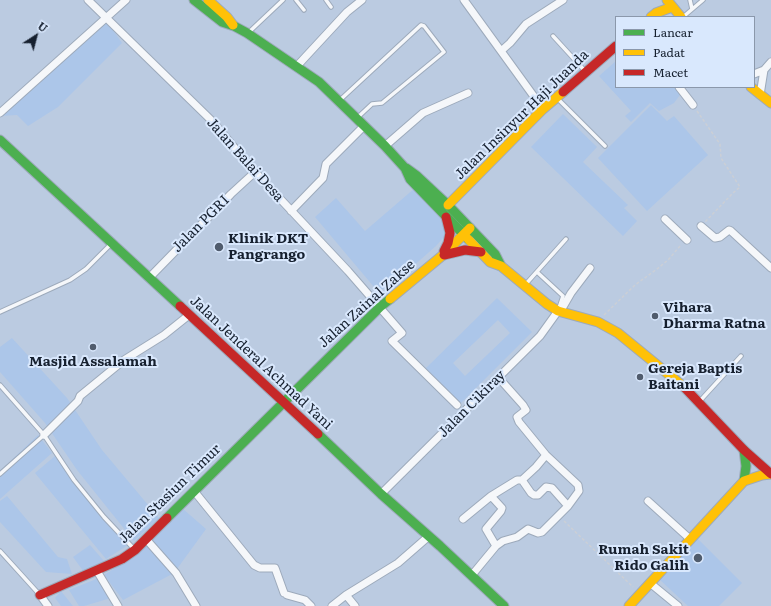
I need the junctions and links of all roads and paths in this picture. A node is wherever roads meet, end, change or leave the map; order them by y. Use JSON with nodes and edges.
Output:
{"nodes":[{"id":1,"x":88,"y":0,"type":"edge"},
{"id":2,"x":126,"y":0,"type":"edge"},
{"id":3,"x":194,"y":0,"type":"edge"},
{"id":4,"x":283,"y":0,"type":"edge"},
{"id":5,"x":296,"y":0,"type":"edge"},
{"id":6,"x":326,"y":0,"type":"edge"},
{"id":7,"x":362,"y":0,"type":"edge"},
{"id":8,"x":464,"y":0,"type":"edge"},
{"id":9,"x":563,"y":0,"type":"edge"},
{"id":10,"x":664,"y":0,"type":"edge"},
{"id":11,"x":690,"y":0,"type":"edge"},
{"id":12,"x":703,"y":0,"type":"edge"},
{"id":13,"x":213,"y":2,"type":"edge"},
{"id":14,"x":670,"y":4,"type":"edge"},
{"id":15,"x":331,"y":7,"type":"dead end"},
{"id":16,"x":692,"y":9,"type":"junction"},
{"id":17,"x":304,"y":10,"type":"dead end"},
{"id":18,"x":654,"y":15,"type":"edge"},
{"id":19,"x":681,"y":16,"type":"edge"},
{"id":20,"x":683,"y":16,"type":"edge"},
{"id":21,"x":105,"y":17,"type":"junction"},
{"id":22,"x":234,"y":26,"type":"junction"},
{"id":23,"x":247,"y":33,"type":"junction"},
{"id":24,"x":553,"y":36,"type":"dead end"},
{"id":25,"x":615,"y":47,"type":"edge"},
{"id":26,"x":502,"y":51,"type":"junction"},
{"id":27,"x":771,"y":62,"type":"edge"},
{"id":28,"x":297,"y":66,"type":"junction"},
{"id":29,"x":764,"y":70,"type":"junction"},
{"id":30,"x":586,"y":72,"type":"junction"},
{"id":31,"x":755,"y":74,"type":"edge"},
{"id":32,"x":680,"y":88,"type":"edge"},
{"id":33,"x":752,"y":88,"type":"edge"},
{"id":34,"x":468,"y":93,"type":"dead end"},
{"id":35,"x":760,"y":95,"type":"junction"},
{"id":36,"x":557,"y":98,"type":"junction"},
{"id":37,"x":339,"y":101,"type":"junction"},
{"id":38,"x":771,"y":103,"type":"edge"},
{"id":39,"x":693,"y":105,"type":"joint"},
{"id":40,"x":543,"y":109,"type":"junction"},
{"id":41,"x":0,"y":113,"type":"edge"},
{"id":42,"x":357,"y":119,"type":"junction"},
{"id":43,"x":364,"y":126,"type":"junction"},
{"id":44,"x":0,"y":140,"type":"edge"},
{"id":45,"x":385,"y":146,"type":"junction"},
{"id":46,"x":605,"y":146,"type":"dead end"},
{"id":47,"x":255,"y":172,"type":"junction"},
{"id":48,"x":447,"y":210,"type":"junction"},
{"id":49,"x":291,"y":211,"type":"junction"},
{"id":50,"x":665,"y":219,"type":"dead end"},
{"id":51,"x":701,"y":226,"type":"joint"},
{"id":52,"x":467,"y":231,"type":"junction"},
{"id":53,"x":566,"y":239,"type":"dead end"},
{"id":54,"x":687,"y":240,"type":"joint"},
{"id":55,"x":112,"y":243,"type":"junction"},
{"id":56,"x":481,"y":252,"type":"junction"},
{"id":57,"x":443,"y":255,"type":"junction"},
{"id":58,"x":502,"y":266,"type":"junction"},
{"id":59,"x":590,"y":268,"type":"dead end"},
{"id":60,"x":771,"y":268,"type":"edge"},
{"id":61,"x":537,"y":272,"type":"junction"},
{"id":62,"x":149,"y":278,"type":"junction"},
{"id":63,"x":524,"y":285,"type":"junction"},
{"id":64,"x":380,"y":308,"type":"junction"},
{"id":65,"x":559,"y":311,"type":"junction"},
{"id":66,"x":0,"y":312,"type":"edge"},
{"id":67,"x":189,"y":315,"type":"junction"},
{"id":68,"x":598,"y":322,"type":"junction"},
{"id":69,"x":741,"y":356,"type":"dead end"},
{"id":70,"x":498,"y":377,"type":"junction"},
{"id":71,"x":0,"y":385,"type":"edge"},
{"id":72,"x":284,"y":402,"type":"junction"},
{"id":73,"x":699,"y":402,"type":"junction"},
{"id":74,"x":457,"y":405,"type":"dead end"},
{"id":75,"x":44,"y":435,"type":"junction"},
{"id":76,"x":744,"y":450,"type":"junction"},
{"id":77,"x":546,"y":455,"type":"junction"},
{"id":78,"x":0,"y":474,"type":"edge"},
{"id":79,"x":771,"y":474,"type":"edge"},
{"id":80,"x":522,"y":480,"type":"junction"},
{"id":81,"x":744,"y":481,"type":"junction"},
{"id":82,"x":194,"y":491,"type":"junction"},
{"id":83,"x":381,"y":494,"type":"junction"},
{"id":84,"x":491,"y":496,"type":"junction"},
{"id":85,"x":648,"y":501,"type":"dead end"},
{"id":86,"x":568,"y":506,"type":"junction"},
{"id":87,"x":463,"y":519,"type":"dead end"},
{"id":88,"x":563,"y":519,"type":"dead end"},
{"id":89,"x":429,"y":536,"type":"junction"},
{"id":90,"x":690,"y":539,"type":"junction"},
{"id":91,"x":146,"y":540,"type":"junction"},
{"id":92,"x":496,"y":546,"type":"junction"},
{"id":93,"x":135,"y":550,"type":"junction"},
{"id":94,"x":0,"y":551,"type":"edge"},
{"id":95,"x":97,"y":571,"type":"junction"},
{"id":96,"x":472,"y":575,"type":"junction"},
{"id":97,"x":650,"y":583,"type":"junction"},
{"id":98,"x":640,"y":594,"type":"junction"},
{"id":99,"x":40,"y":595,"type":"junction"},
{"id":100,"x":346,"y":595,"type":"junction"},
{"id":101,"x":48,"y":606,"type":"edge"},
{"id":102,"x":118,"y":606,"type":"edge"},
{"id":103,"x":196,"y":606,"type":"edge"},
{"id":104,"x":311,"y":606,"type":"edge"},
{"id":105,"x":332,"y":606,"type":"edge"},
{"id":106,"x":355,"y":606,"type":"edge"},
{"id":107,"x":504,"y":606,"type":"edge"},
{"id":108,"x":629,"y":606,"type":"edge"},
{"id":109,"x":678,"y":606,"type":"edge"}],
"edges":[{"from":1,"to":21,"type":"street","name":"Jalan Balai Desa"},
{"from":2,"to":21,"type":"street"},
{"from":3,"to":22,"type":"main road"},
{"from":4,"to":23,"type":"lane"},
{"from":5,"to":17,"type":"lane"},
{"from":6,"to":15,"type":"lane"},
{"from":7,"to":28,"type":"street"},
{"from":8,"to":26,"type":"street"},
{"from":9,"to":26,"type":"street"},
{"from":10,"to":18,"type":"main road"},
{"from":11,"to":16,"type":"lane"},
{"from":12,"to":16,"type":"lane"},
{"from":13,"to":22,"type":"main road"},
{"from":14,"to":18,"type":"main road"},
{"from":14,"to":19,"type":"main road"},
{"from":16,"to":20,"type":"lane"},
{"from":21,"to":41,"type":"street"},
{"from":21,"to":47,"type":"street","name":"Jalan Balai Desa"},
{"from":22,"to":23,"type":"main road"},
{"from":23,"to":28,"type":"main road"},
{"from":24,"to":30,"type":"lane"},
{"from":25,"to":30,"type":"main road","name":"Jalan Insinyur Haji Juanda"},
{"from":26,"to":40,"type":"street"},
{"from":27,"to":29,"type":"street"},
{"from":28,"to":37,"type":"main road"},
{"from":29,"to":31,"type":"street"},
{"from":29,"to":35,"type":"street"},
{"from":30,"to":36,"type":"main road","name":"Jalan Insinyur Haji Juanda"},
{"from":32,"to":39,"type":"street"},
{"from":33,"to":35,"type":"main road"},
{"from":34,"to":45,"type":"street"},
{"from":35,"to":38,"type":"main road"},
{"from":36,"to":40,"type":"main road","name":"Jalan Insinyur Haji Juanda"},
{"from":36,"to":46,"type":"lane"},
{"from":37,"to":42,"type":"main road"},
{"from":37,"to":42,"type":"lane"},
{"from":39,"to":51,"type":"path"},
{"from":40,"to":48,"type":"main road","name":"Jalan Insinyur Haji Juanda"},
{"from":42,"to":43,"type":"main road"},
{"from":43,"to":45,"type":"main road"},
{"from":43,"to":49,"type":"street"},
{"from":44,"to":55,"type":"main road","name":"Jalan Jenderal Achmad Yani"},
{"from":45,"to":48,"type":"main road"},
{"from":47,"to":49,"type":"street","name":"Jalan Balai Desa"},
{"from":47,"to":62,"type":"street","name":"Jalan PGRI"},
{"from":48,"to":52,"type":"main road"},
{"from":48,"to":57,"type":"main road"},
{"from":49,"to":64,"type":"street","name":"Jalan Balai Desa"},
{"from":50,"to":54,"type":"street"},
{"from":51,"to":60,"type":"street"},
{"from":52,"to":56,"type":"main road"},
{"from":52,"to":57,"type":"main road","name":"Jalan Zainal Zakse"},
{"from":52,"to":58,"type":"main road"},
{"from":53,"to":61,"type":"lane"},
{"from":54,"to":68,"type":"path"},
{"from":55,"to":62,"type":"main road","name":"Jalan Jenderal Achmad Yani"},
{"from":55,"to":66,"type":"lane"},
{"from":56,"to":57,"type":"main road"},
{"from":56,"to":58,"type":"main road"},
{"from":57,"to":64,"type":"main road","name":"Jalan Zainal Zakse"},
{"from":58,"to":63,"type":"main road"},
{"from":59,"to":65,"type":"street","name":"Jalan Cikiray"},
{"from":61,"to":63,"type":"lane"},
{"from":61,"to":65,"type":"lane"},
{"from":62,"to":67,"type":"main road","name":"Jalan Jenderal Achmad Yani"},
{"from":63,"to":65,"type":"main road"},
{"from":64,"to":72,"type":"main road","name":"Jalan Zainal Zakse"},
{"from":64,"to":74,"type":"street","name":"Jalan Balai Desa"},
{"from":65,"to":68,"type":"main road"},
{"from":65,"to":70,"type":"street","name":"Jalan Cikiray"},
{"from":67,"to":72,"type":"main road","name":"Jalan Jenderal Achmad Yani"},
{"from":67,"to":75,"type":"street"},
{"from":68,"to":73,"type":"main road"},
{"from":69,"to":73,"type":"lane"},
{"from":70,"to":77,"type":"street"},
{"from":70,"to":83,"type":"street","name":"Jalan Cikiray"},
{"from":71,"to":75,"type":"lane"},
{"from":72,"to":82,"type":"main road","name":"Jalan Stasiun Timur"},
{"from":72,"to":83,"type":"main road","name":"Jalan Jenderal Achmad Yani"},
{"from":73,"to":76,"type":"main road"},
{"from":75,"to":78,"type":"lane"},
{"from":75,"to":93,"type":"lane"},
{"from":76,"to":79,"type":"main road"},
{"from":76,"to":81,"type":"main road"},
{"from":77,"to":80,"type":"street"},
{"from":77,"to":86,"type":"street"},
{"from":79,"to":81,"type":"main road"},
{"from":80,"to":84,"type":"street"},
{"from":80,"to":86,"type":"street"},
{"from":81,"to":90,"type":"main road"},
{"from":82,"to":91,"type":"main road","name":"Jalan Stasiun Timur"},
{"from":82,"to":104,"type":"street"},
{"from":83,"to":89,"type":"main road","name":"Jalan Jenderal Achmad Yani"},
{"from":84,"to":87,"type":"street"},
{"from":84,"to":92,"type":"street"},
{"from":85,"to":90,"type":"street"},
{"from":86,"to":92,"type":"street"},
{"from":88,"to":98,"type":"path"},
{"from":89,"to":96,"type":"main road","name":"Jalan Jenderal Achmad Yani"},
{"from":89,"to":100,"type":"street"},
{"from":90,"to":97,"type":"main road"},
{"from":91,"to":93,"type":"main road","name":"Jalan Stasiun Timur"},
{"from":91,"to":103,"type":"street"},
{"from":92,"to":96,"type":"street"},
{"from":93,"to":95,"type":"main road","name":"Jalan Stasiun Timur"},
{"from":94,"to":99,"type":"lane"},
{"from":95,"to":99,"type":"main road","name":"Jalan Stasiun Timur"},
{"from":95,"to":102,"type":"street"},
{"from":96,"to":107,"type":"main road","name":"Jalan Jenderal Achmad Yani"},
{"from":97,"to":98,"type":"main road"},
{"from":97,"to":109,"type":"street"},
{"from":98,"to":108,"type":"main road"},
{"from":99,"to":101,"type":"street"},
{"from":100,"to":105,"type":"street"},
{"from":100,"to":106,"type":"street"}]}
